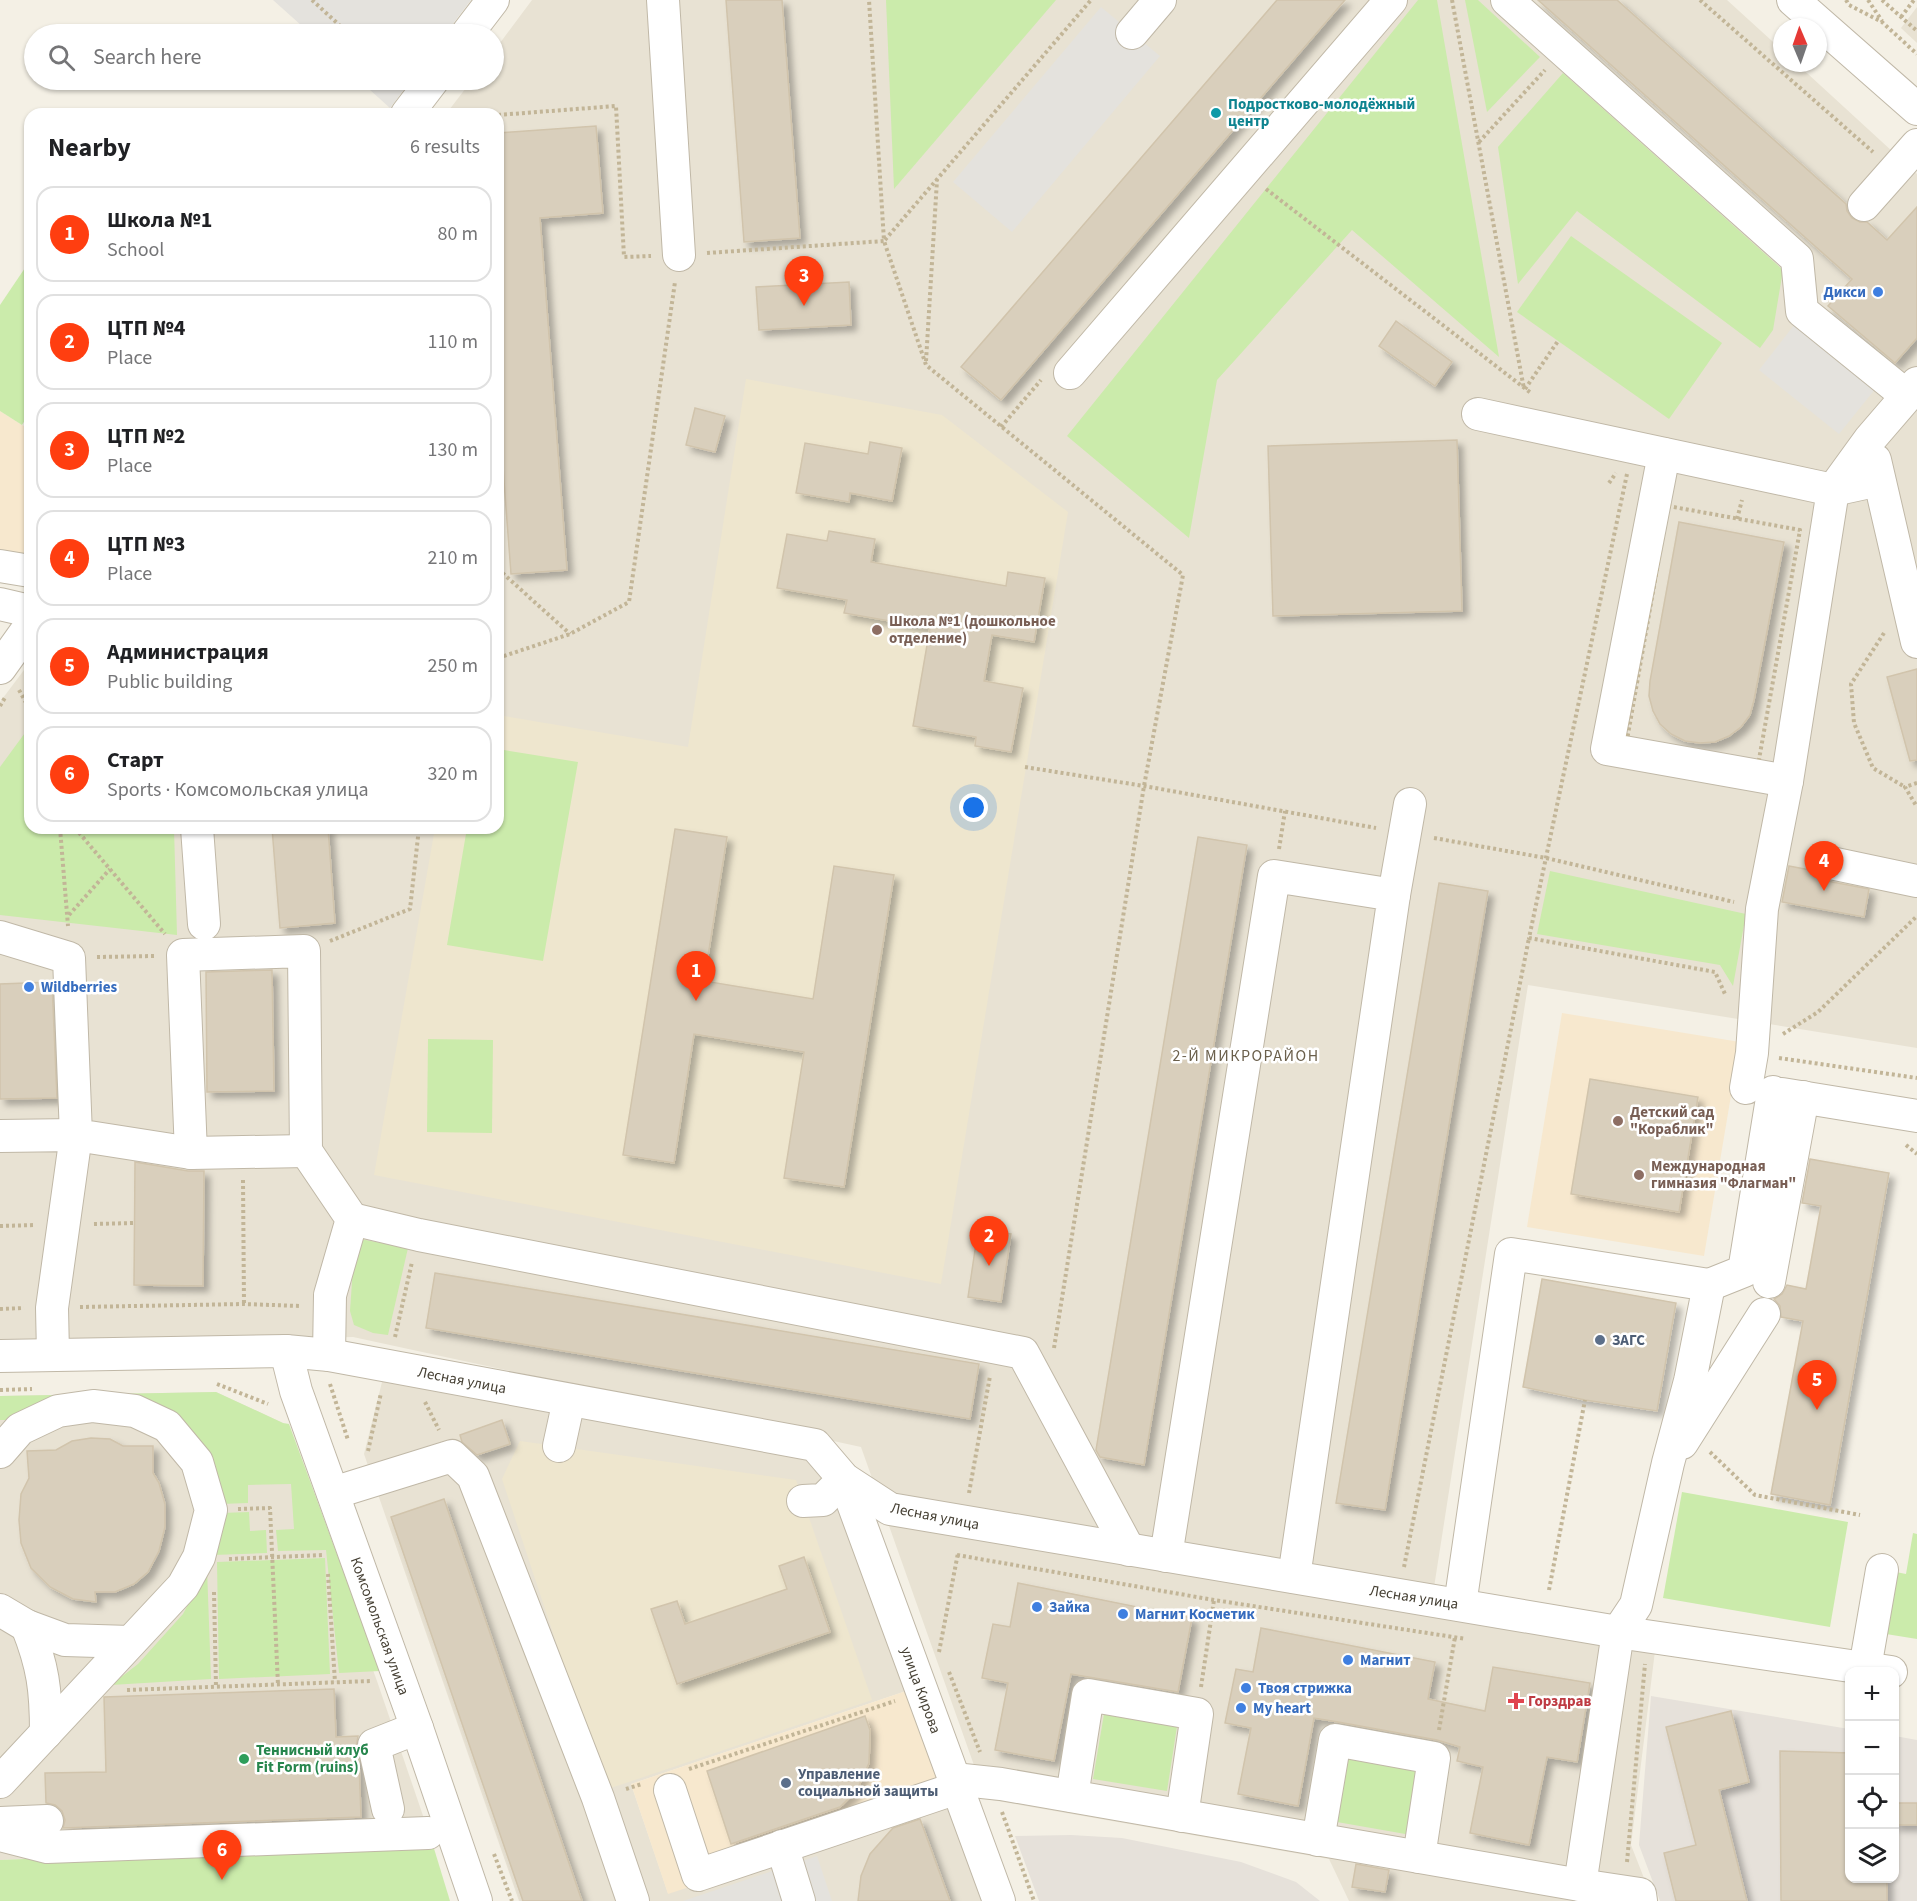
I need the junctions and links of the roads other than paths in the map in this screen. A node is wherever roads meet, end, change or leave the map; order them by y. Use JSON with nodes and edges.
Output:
{"nodes":[{"id":1,"x":493,"y":0,"type":"edge"},
{"id":2,"x":663,"y":0,"type":"edge"},
{"id":3,"x":1160,"y":0,"type":"edge"},
{"id":4,"x":1391,"y":0,"type":"edge"},
{"id":5,"x":1507,"y":0,"type":"edge"},
{"id":6,"x":1793,"y":0,"type":"edge"},
{"id":7,"x":475,"y":24,"type":"edge"},
{"id":8,"x":1132,"y":33,"type":"dead end"},
{"id":9,"x":425,"y":90,"type":"edge"},
{"id":10,"x":412,"y":108,"type":"edge"},
{"id":11,"x":1917,"y":109,"type":"edge"},
{"id":12,"x":1917,"y":145,"type":"edge"},
{"id":13,"x":1864,"y":205,"type":"dead end"},
{"id":14,"x":679,"y":255,"type":"road end"},
{"id":15,"x":1070,"y":374,"type":"dead end"},
{"id":16,"x":1912,"y":390,"type":"edge"},
{"id":17,"x":1478,"y":414,"type":"dead end"},
{"id":18,"x":1870,"y":439,"type":"junction"},
{"id":19,"x":1664,"y":454,"type":"junction"},
{"id":20,"x":1880,"y":480,"type":"junction"},
{"id":21,"x":1833,"y":490,"type":"junction"},
{"id":22,"x":0,"y":566,"type":"edge"},
{"id":23,"x":24,"y":570,"type":"edge"},
{"id":24,"x":0,"y":604,"type":"edge"},
{"id":25,"x":24,"y":610,"type":"edge"},
{"id":26,"x":24,"y":639,"type":"edge"},
{"id":27,"x":1917,"y":642,"type":"edge"},
{"id":28,"x":8,"y":675,"type":"edge"},
{"id":29,"x":1786,"y":781,"type":"junction"},
{"id":30,"x":1407,"y":818,"type":"road end"},
{"id":31,"x":197,"y":834,"type":"edge"},
{"id":32,"x":1826,"y":862,"type":"dead end"},
{"id":33,"x":1917,"y":881,"type":"edge"},
{"id":34,"x":1394,"y":895,"type":"junction"},
{"id":35,"x":204,"y":924,"type":"dead end"},
{"id":36,"x":0,"y":937,"type":"edge"},
{"id":37,"x":1764,"y":1091,"type":"junction"},
{"id":38,"x":1917,"y":1116,"type":"edge"},
{"id":39,"x":76,"y":1135,"type":"junction"},
{"id":40,"x":0,"y":1136,"type":"edge"},
{"id":41,"x":306,"y":1151,"type":"junction"},
{"id":42,"x":191,"y":1153,"type":"junction"},
{"id":43,"x":352,"y":1219,"type":"junction"},
{"id":44,"x":1769,"y":1282,"type":"dead end"},
{"id":45,"x":1709,"y":1285,"type":"junction"},
{"id":46,"x":1764,"y":1314,"type":"dead end"},
{"id":47,"x":286,"y":1351,"type":"junction"},
{"id":48,"x":53,"y":1354,"type":"junction"},
{"id":49,"x":329,"y":1355,"type":"junction"},
{"id":50,"x":0,"y":1356,"type":"edge"},
{"id":51,"x":569,"y":1400,"type":"junction"},
{"id":52,"x":559,"y":1446,"type":"dead end"},
{"id":53,"x":0,"y":1452,"type":"edge"},
{"id":54,"x":1668,"y":1463,"type":"junction"},
{"id":55,"x":844,"y":1479,"type":"junction"},
{"id":56,"x":347,"y":1488,"type":"junction"},
{"id":57,"x":803,"y":1500,"type":"dead end"},
{"id":58,"x":1129,"y":1550,"type":"junction"},
{"id":59,"x":1166,"y":1556,"type":"junction"},
{"id":60,"x":1882,"y":1570,"type":"dead end"},
{"id":61,"x":1294,"y":1577,"type":"junction"},
{"id":62,"x":1460,"y":1605,"type":"junction"},
{"id":63,"x":0,"y":1610,"type":"edge"},
{"id":64,"x":27,"y":1626,"type":"junction"},
{"id":65,"x":1617,"y":1632,"type":"junction"},
{"id":66,"x":130,"y":1642,"type":"junction"},
{"id":67,"x":1862,"y":1667,"type":"edge"},
{"id":68,"x":1883,"y":1667,"type":"edge"},
{"id":69,"x":1899,"y":1672,"type":"edge"},
{"id":70,"x":1917,"y":1675,"type":"edge"},
{"id":71,"x":417,"y":1728,"type":"junction"},
{"id":72,"x":46,"y":1733,"type":"junction"},
{"id":73,"x":667,"y":1781,"type":"road end"},
{"id":74,"x":0,"y":1782,"type":"edge"},
{"id":75,"x":955,"y":1783,"type":"junction"},
{"id":76,"x":1072,"y":1796,"type":"junction"},
{"id":77,"x":1182,"y":1815,"type":"junction"},
{"id":78,"x":381,"y":1818,"type":"junction"},
{"id":79,"x":47,"y":1821,"type":"dead end"},
{"id":80,"x":0,"y":1823,"type":"edge"},
{"id":81,"x":428,"y":1833,"type":"dead end"},
{"id":82,"x":0,"y":1835,"type":"edge"},
{"id":83,"x":1318,"y":1840,"type":"junction"},
{"id":84,"x":782,"y":1846,"type":"junction"},
{"id":85,"x":1419,"y":1857,"type":"junction"},
{"id":86,"x":1580,"y":1885,"type":"junction"},
{"id":87,"x":1640,"y":1898,"type":"edge"},
{"id":88,"x":476,"y":1901,"type":"edge"},
{"id":89,"x":633,"y":1901,"type":"edge"},
{"id":90,"x":799,"y":1901,"type":"edge"},
{"id":91,"x":999,"y":1901,"type":"edge"}],
"edges":[{"from":1,"to":7,"type":"street"},
{"from":2,"to":14,"type":"street"},
{"from":3,"to":8,"type":"street"},
{"from":4,"to":15,"type":"street"},
{"from":5,"to":16,"type":"street"},
{"from":6,"to":11,"type":"street"},
{"from":9,"to":10,"type":"street"},
{"from":12,"to":13,"type":"street"},
{"from":16,"to":18,"type":"street"},
{"from":17,"to":19,"type":"street"},
{"from":18,"to":20,"type":"street"},
{"from":18,"to":21,"type":"street"},
{"from":19,"to":21,"type":"street"},
{"from":19,"to":29,"type":"street"},
{"from":20,"to":21,"type":"street"},
{"from":20,"to":27,"type":"street"},
{"from":21,"to":29,"type":"street"},
{"from":22,"to":23,"type":"street"},
{"from":24,"to":25,"type":"street"},
{"from":26,"to":28,"type":"street"},
{"from":29,"to":37,"type":"street"},
{"from":30,"to":34,"type":"street"},
{"from":31,"to":35,"type":"street"},
{"from":32,"to":33,"type":"street"},
{"from":34,"to":59,"type":"street"},
{"from":34,"to":61,"type":"street"},
{"from":36,"to":39,"type":"street"},
{"from":37,"to":38,"type":"street"},
{"from":37,"to":44,"type":"street"},
{"from":37,"to":45,"type":"street"},
{"from":39,"to":40,"type":"street"},
{"from":39,"to":42,"type":"street"},
{"from":39,"to":48,"type":"street"},
{"from":41,"to":42,"type":"street"},
{"from":41,"to":42,"type":"street"},
{"from":41,"to":43,"type":"street"},
{"from":43,"to":49,"type":"street"},
{"from":43,"to":58,"type":"street"},
{"from":45,"to":54,"type":"street"},
{"from":45,"to":62,"type":"street"},
{"from":46,"to":54,"type":"street"},
{"from":47,"to":48,"type":"street","name":"Лесная улица"},
{"from":47,"to":49,"type":"street","name":"Лесная улица"},
{"from":47,"to":56,"type":"street","name":"Комсомольская улица"},
{"from":48,"to":50,"type":"street","name":"Лесная улица"},
{"from":49,"to":51,"type":"street","name":"Лесная улица"},
{"from":51,"to":52,"type":"street"},
{"from":51,"to":55,"type":"street","name":"Лесная улица"},
{"from":53,"to":66,"type":"street"},
{"from":54,"to":65,"type":"street"},
{"from":55,"to":57,"type":"street"},
{"from":55,"to":58,"type":"street","name":"Лесная улица"},
{"from":55,"to":75,"type":"street","name":"улица Кирова"},
{"from":56,"to":71,"type":"street","name":"Комсомольская улица"},
{"from":56,"to":89,"type":"street"},
{"from":58,"to":59,"type":"street","name":"Лесная улица"},
{"from":59,"to":61,"type":"street","name":"Лесная улица"},
{"from":60,"to":68,"type":"street"},
{"from":61,"to":62,"type":"street","name":"Лесная улица"},
{"from":62,"to":65,"type":"street","name":"Лесная улица"},
{"from":63,"to":64,"type":"street"},
{"from":64,"to":66,"type":"street"},
{"from":64,"to":72,"type":"street"},
{"from":65,"to":67,"type":"street","name":"Лесная улица"},
{"from":65,"to":86,"type":"street"},
{"from":66,"to":72,"type":"street"},
{"from":69,"to":70,"type":"street","name":"Лесная улица"},
{"from":71,"to":78,"type":"street"},
{"from":71,"to":88,"type":"street","name":"Комсомольская улица"},
{"from":72,"to":74,"type":"street"},
{"from":73,"to":84,"type":"street"},
{"from":75,"to":76,"type":"street"},
{"from":75,"to":84,"type":"street"},
{"from":75,"to":91,"type":"street","name":"улица Кирова"},
{"from":76,"to":77,"type":"street"},
{"from":76,"to":77,"type":"street"},
{"from":77,"to":83,"type":"street"},
{"from":78,"to":81,"type":"street"},
{"from":78,"to":82,"type":"street"},
{"from":79,"to":80,"type":"street"},
{"from":83,"to":85,"type":"street"},
{"from":83,"to":85,"type":"street"},
{"from":84,"to":90,"type":"street"},
{"from":85,"to":86,"type":"street"},
{"from":86,"to":87,"type":"street"}]}
